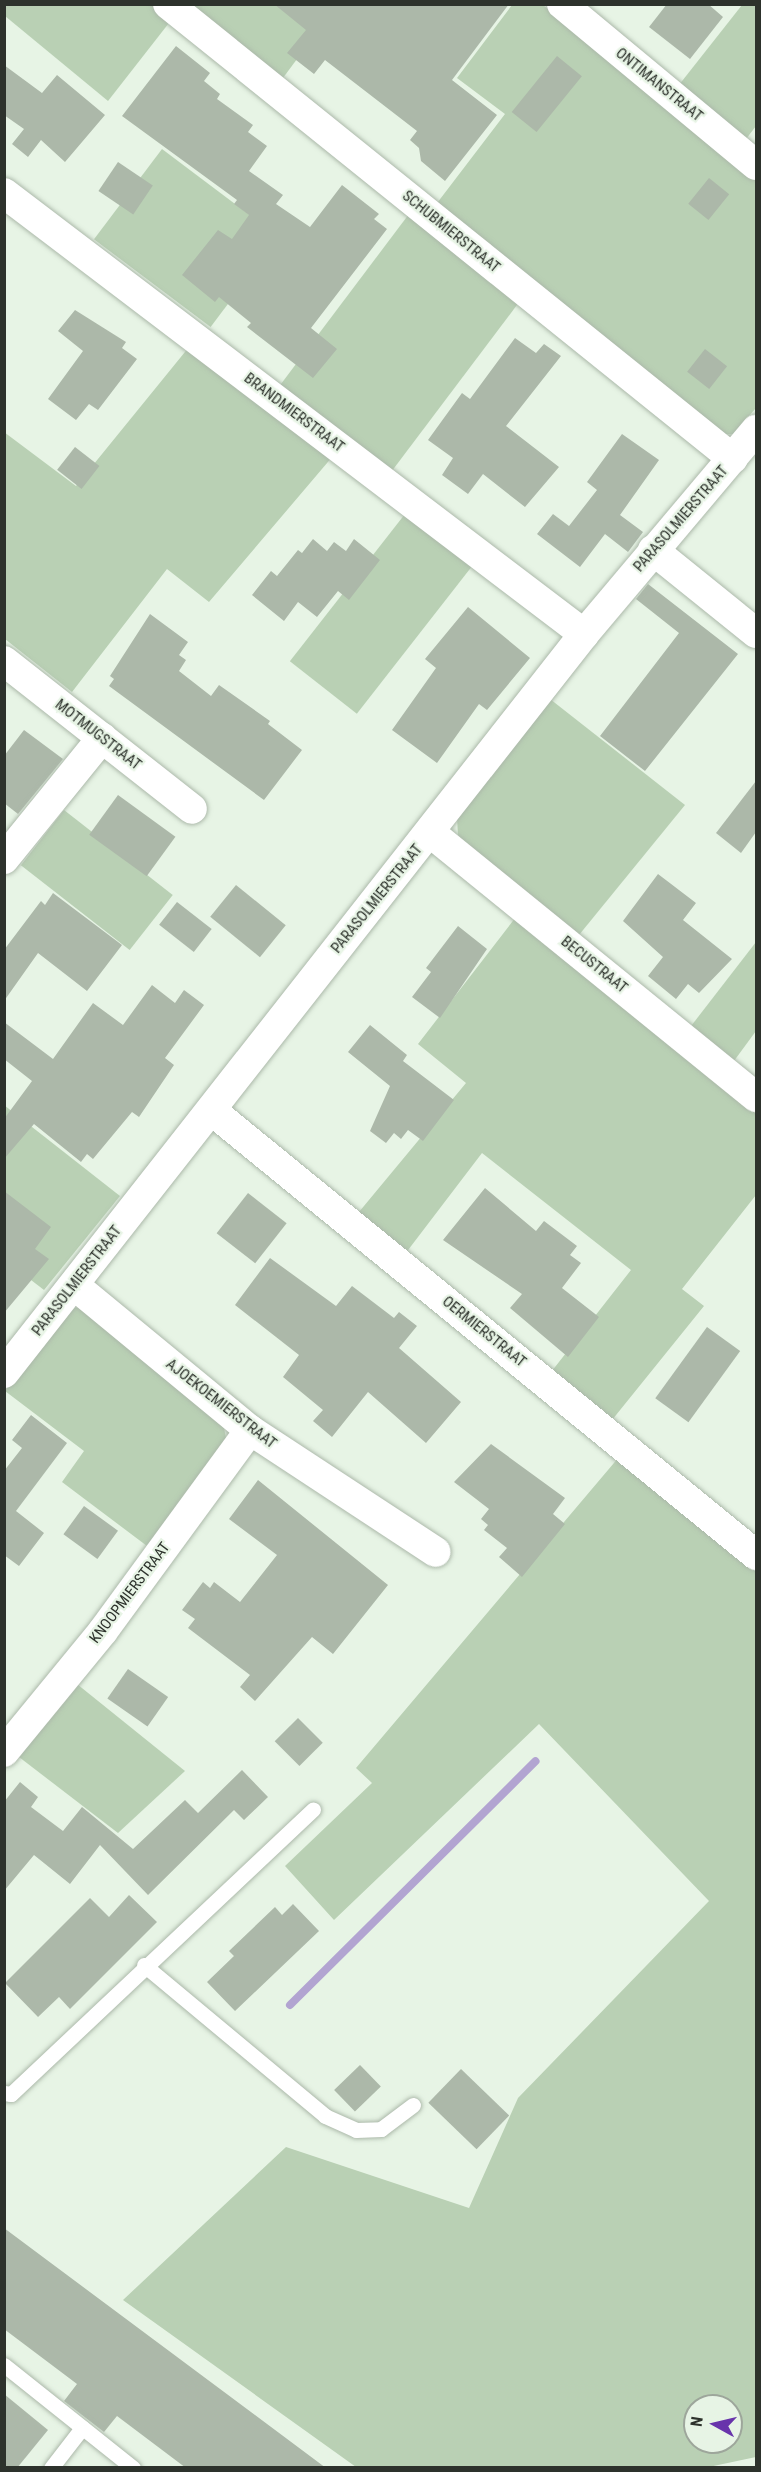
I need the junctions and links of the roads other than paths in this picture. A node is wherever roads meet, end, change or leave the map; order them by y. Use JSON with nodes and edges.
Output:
{"nodes":[{"id":1,"x":168,"y":4,"type":"edge"},
{"id":2,"x":561,"y":4,"type":"edge"},
{"id":3,"x":756,"y":165,"type":"edge"},
{"id":4,"x":4,"y":193,"type":"edge"},
{"id":5,"x":756,"y":430,"type":"edge"},
{"id":6,"x":733,"y":459,"type":"junction"},
{"id":7,"x":653,"y":550,"type":"junction"},
{"id":8,"x":756,"y":633,"type":"edge"},
{"id":9,"x":584,"y":634,"type":"junction"},
{"id":10,"x":4,"y":661,"type":"edge"},
{"id":11,"x":102,"y":738,"type":"junction"},
{"id":12,"x":192,"y":809,"type":"dead end"},
{"id":13,"x":430,"y":833,"type":"junction"},
{"id":14,"x":4,"y":859,"type":"edge"},
{"id":15,"x":756,"y":1097,"type":"edge"},
{"id":16,"x":211,"y":1110,"type":"junction"},
{"id":17,"x":74,"y":1285,"type":"junction"},
{"id":18,"x":4,"y":1373,"type":"edge"},
{"id":19,"x":250,"y":1430,"type":"junction"},
{"id":20,"x":436,"y":1552,"type":"dead end"},
{"id":21,"x":756,"y":1555,"type":"edge"},
{"id":22,"x":4,"y":1752,"type":"edge"},
{"id":23,"x":313,"y":1809,"type":"dead end"},
{"id":24,"x":144,"y":1965,"type":"junction"},
{"id":25,"x":4,"y":2093,"type":"edge"},
{"id":26,"x":413,"y":2105,"type":"dead end"},
{"id":27,"x":4,"y":2365,"type":"edge"},
{"id":28,"x":82,"y":2428,"type":"junction"},
{"id":29,"x":51,"y":2468,"type":"edge"},
{"id":30,"x":134,"y":2468,"type":"edge"}],
"edges":[{"from":1,"to":6,"type":"street","name":"SCHUBMIERSTRAAT"},
{"from":2,"to":3,"type":"street","name":"ONTIMANSTRAAT"},
{"from":4,"to":9,"type":"street","name":"BRANDMIERSTRAAT"},
{"from":5,"to":6,"type":"street","name":"PARASOLMIERSTRAAT"},
{"from":6,"to":7,"type":"street","name":"PARASOLMIERSTRAAT"},
{"from":7,"to":8,"type":"street"},
{"from":7,"to":9,"type":"street","name":"PARASOLMIERSTRAAT"},
{"from":9,"to":13,"type":"street","name":"PARASOLMIERSTRAAT"},
{"from":10,"to":11,"type":"street","name":"MOTMUGSTRAAT"},
{"from":11,"to":12,"type":"street","name":"MOTMUGSTRAAT"},
{"from":11,"to":14,"type":"street"},
{"from":13,"to":15,"type":"street","name":"BECUSTRAAT"},
{"from":13,"to":16,"type":"street","name":"PARASOLMIERSTRAAT"},
{"from":16,"to":17,"type":"street","name":"PARASOLMIERSTRAAT"},
{"from":16,"to":21,"type":"street","name":"OERMIERSTRAAT"},
{"from":17,"to":18,"type":"street","name":"PARASOLMIERSTRAAT"},
{"from":17,"to":19,"type":"street","name":"AJOEKOEMIERSTRAAT"},
{"from":19,"to":20,"type":"street","name":"AJOEKOEMIERSTRAAT"},
{"from":19,"to":22,"type":"street","name":"KNOOPMIERSTRAAT"},
{"from":23,"to":24,"type":"lane"},
{"from":24,"to":25,"type":"lane"},
{"from":24,"to":26,"type":"lane"},
{"from":27,"to":28,"type":"lane"},
{"from":28,"to":29,"type":"lane"},
{"from":28,"to":30,"type":"lane"}]}
